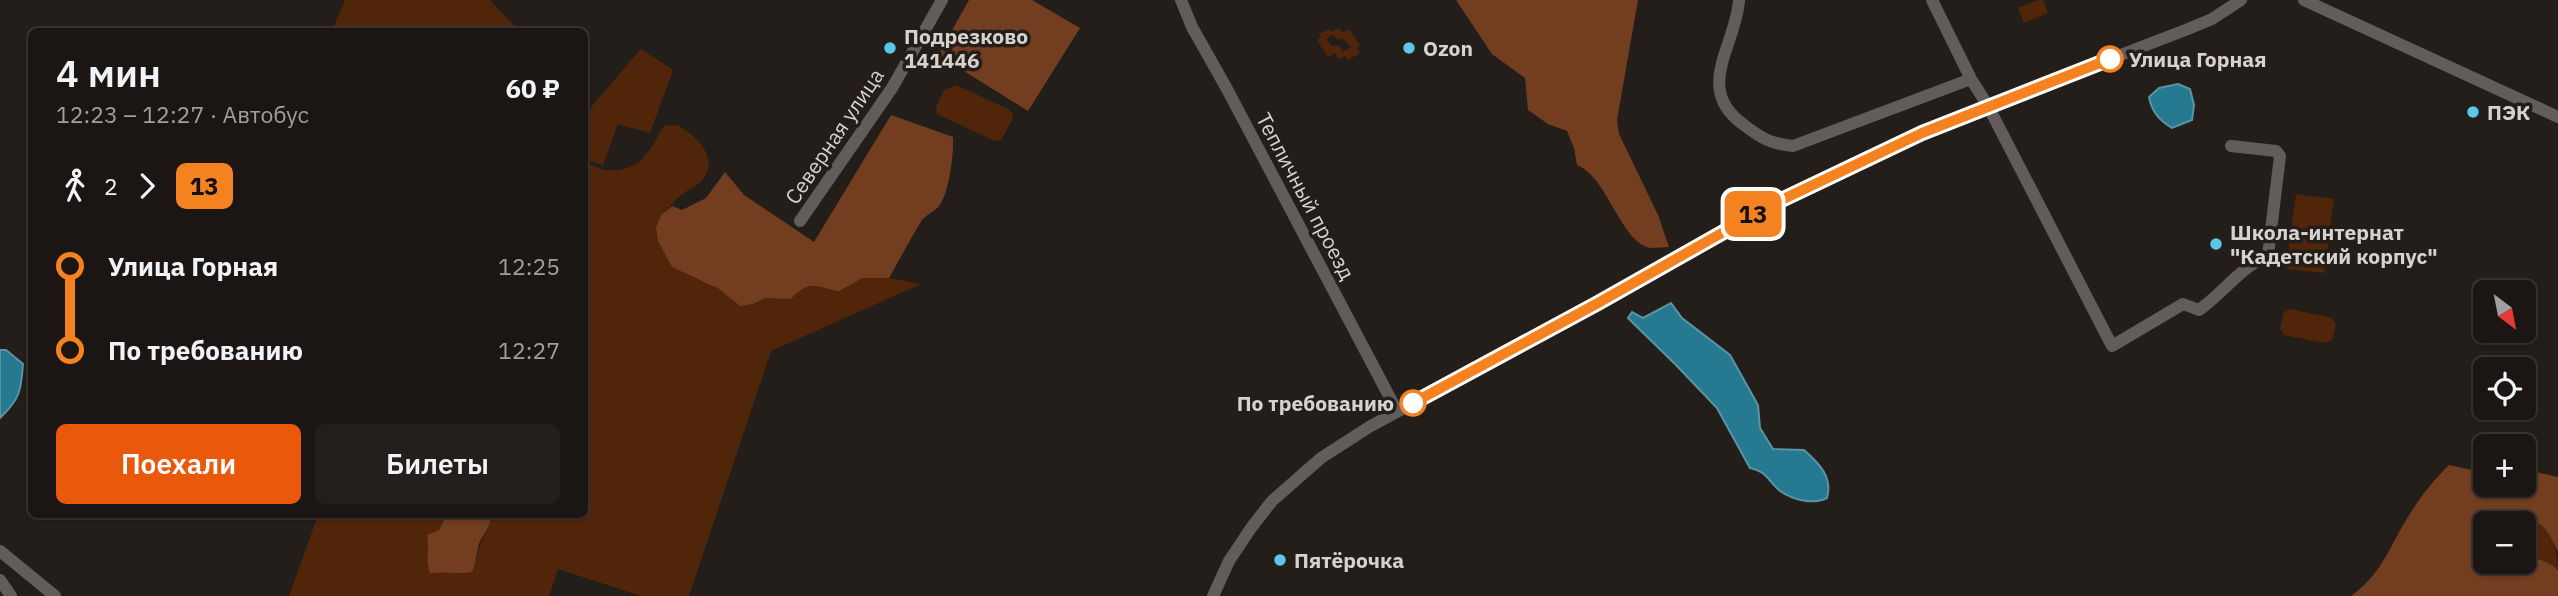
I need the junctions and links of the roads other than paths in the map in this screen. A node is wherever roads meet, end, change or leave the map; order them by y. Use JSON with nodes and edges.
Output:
{"nodes":[{"id":1,"x":942,"y":0,"type":"edge"},
{"id":2,"x":1181,"y":0,"type":"edge"},
{"id":3,"x":1739,"y":0,"type":"edge"},
{"id":4,"x":1932,"y":0,"type":"edge"},
{"id":5,"x":2241,"y":0,"type":"edge"},
{"id":6,"x":2304,"y":0,"type":"edge"},
{"id":7,"x":1971,"y":79,"type":"junction"},
{"id":8,"x":1988,"y":106,"type":"junction"},
{"id":9,"x":2558,"y":117,"type":"edge"},
{"id":10,"x":2231,"y":146,"type":"dead end"},
{"id":11,"x":800,"y":222,"type":"dead end"},
{"id":12,"x":1397,"y":411,"type":"junction"},
{"id":13,"x":0,"y":551,"type":"edge"},
{"id":14,"x":0,"y":580,"type":"edge"},
{"id":15,"x":10,"y":596,"type":"edge"},
{"id":16,"x":55,"y":596,"type":"edge"},
{"id":17,"x":1213,"y":596,"type":"edge"}],
"edges":[{"from":1,"to":11,"type":"street","name":"Северная улица"},
{"from":2,"to":12,"type":"street","name":"Тепличный проезд"},
{"from":3,"to":7,"type":"street"},
{"from":4,"to":7,"type":"street"},
{"from":5,"to":8,"type":"street"},
{"from":6,"to":9,"type":"street"},
{"from":7,"to":8,"type":"street"},
{"from":8,"to":10,"type":"street"},
{"from":8,"to":12,"type":"street"},
{"from":12,"to":17,"type":"street"},
{"from":13,"to":16,"type":"street"},
{"from":14,"to":15,"type":"street"}]}
